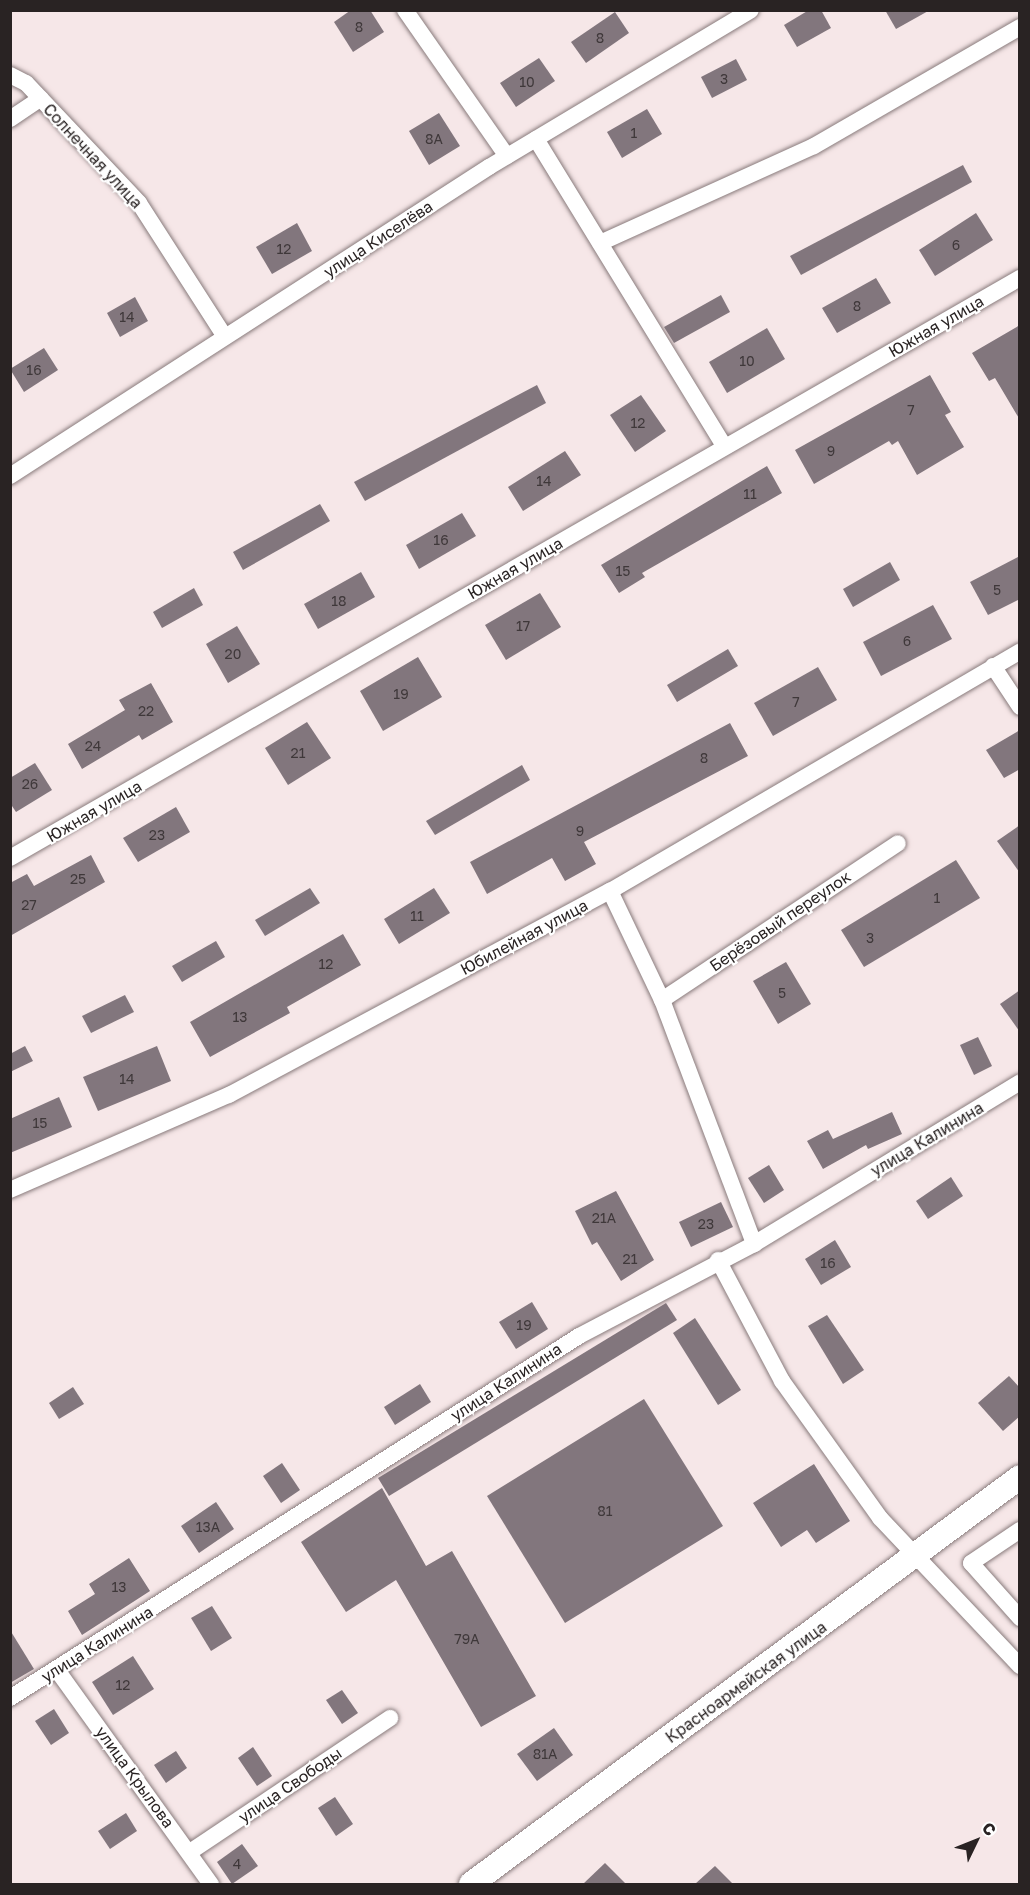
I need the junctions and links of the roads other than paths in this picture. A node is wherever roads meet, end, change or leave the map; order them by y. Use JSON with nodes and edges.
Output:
{"nodes":[{"id":1,"x":405,"y":10,"type":"edge"},
{"id":2,"x":751,"y":10,"type":"edge"},
{"id":3,"x":1020,"y":27,"type":"edge"},
{"id":4,"x":10,"y":75,"type":"edge"},
{"id":5,"x":41,"y":98,"type":"junction"},
{"id":6,"x":10,"y":118,"type":"edge"},
{"id":7,"x":536,"y":139,"type":"junction"},
{"id":8,"x":507,"y":156,"type":"junction"},
{"id":9,"x":600,"y":243,"type":"junction"},
{"id":10,"x":1020,"y":278,"type":"edge"},
{"id":11,"x":225,"y":337,"type":"junction"},
{"id":12,"x":725,"y":447,"type":"junction"},
{"id":13,"x":10,"y":476,"type":"edge"},
{"id":14,"x":1020,"y":651,"type":"edge"},
{"id":15,"x":993,"y":666,"type":"junction"},
{"id":16,"x":1020,"y":707,"type":"edge"},
{"id":17,"x":898,"y":843,"type":"dead end"},
{"id":18,"x":10,"y":858,"type":"edge"},
{"id":19,"x":610,"y":891,"type":"junction"},
{"id":20,"x":662,"y":1000,"type":"junction"},
{"id":21,"x":1017,"y":1084,"type":"edge"},
{"id":22,"x":10,"y":1190,"type":"edge"},
{"id":23,"x":754,"y":1245,"type":"junction"},
{"id":24,"x":718,"y":1260,"type":"junction"},
{"id":25,"x":1020,"y":1477,"type":"edge"},
{"id":26,"x":1020,"y":1530,"type":"edge"},
{"id":27,"x":919,"y":1555,"type":"junction"},
{"id":28,"x":1020,"y":1618,"type":"edge"},
{"id":29,"x":1020,"y":1665,"type":"edge"},
{"id":30,"x":57,"y":1670,"type":"junction"},
{"id":31,"x":10,"y":1698,"type":"edge"},
{"id":32,"x":390,"y":1718,"type":"dead end"},
{"id":33,"x":190,"y":1852,"type":"junction"},
{"id":34,"x":478,"y":1883,"type":"edge"},
{"id":35,"x":211,"y":1884,"type":"edge"}],
"edges":[{"from":1,"to":8,"type":"street"},
{"from":2,"to":7,"type":"street","name":"улица Киселёва"},
{"from":3,"to":9,"type":"street"},
{"from":4,"to":5,"type":"street","name":"Солнечная улица"},
{"from":5,"to":6,"type":"street"},
{"from":5,"to":11,"type":"street","name":"Солнечная улица"},
{"from":7,"to":8,"type":"street","name":"улица Киселёва"},
{"from":7,"to":9,"type":"street"},
{"from":8,"to":11,"type":"street","name":"улица Киселёва"},
{"from":9,"to":12,"type":"street"},
{"from":10,"to":12,"type":"street","name":"Южная улица"},
{"from":11,"to":13,"type":"street","name":"улица Киселёва"},
{"from":12,"to":18,"type":"street","name":"Южная улица"},
{"from":14,"to":15,"type":"street","name":"Юбилейная улица"},
{"from":15,"to":16,"type":"street"},
{"from":15,"to":19,"type":"street","name":"Юбилейная улица"},
{"from":17,"to":20,"type":"street","name":"Берёзовый переулок"},
{"from":19,"to":20,"type":"street"},
{"from":19,"to":22,"type":"street","name":"Юбилейная улица"},
{"from":20,"to":23,"type":"street"},
{"from":21,"to":23,"type":"street","name":"улица Калинина"},
{"from":23,"to":24,"type":"street","name":"улица Калинина"},
{"from":24,"to":27,"type":"street"},
{"from":24,"to":30,"type":"street","name":"улица Калинина"},
{"from":25,"to":27,"type":"street","name":"Красноармейская улица"},
{"from":26,"to":28,"type":"street"},
{"from":27,"to":29,"type":"street"},
{"from":27,"to":34,"type":"street","name":"Красноармейская улица"},
{"from":30,"to":31,"type":"street","name":"улица Калинина"},
{"from":30,"to":33,"type":"street","name":"улица Крылова"},
{"from":32,"to":33,"type":"street","name":"улица Свободы"},
{"from":33,"to":35,"type":"street","name":"улица Крылова"}]}
